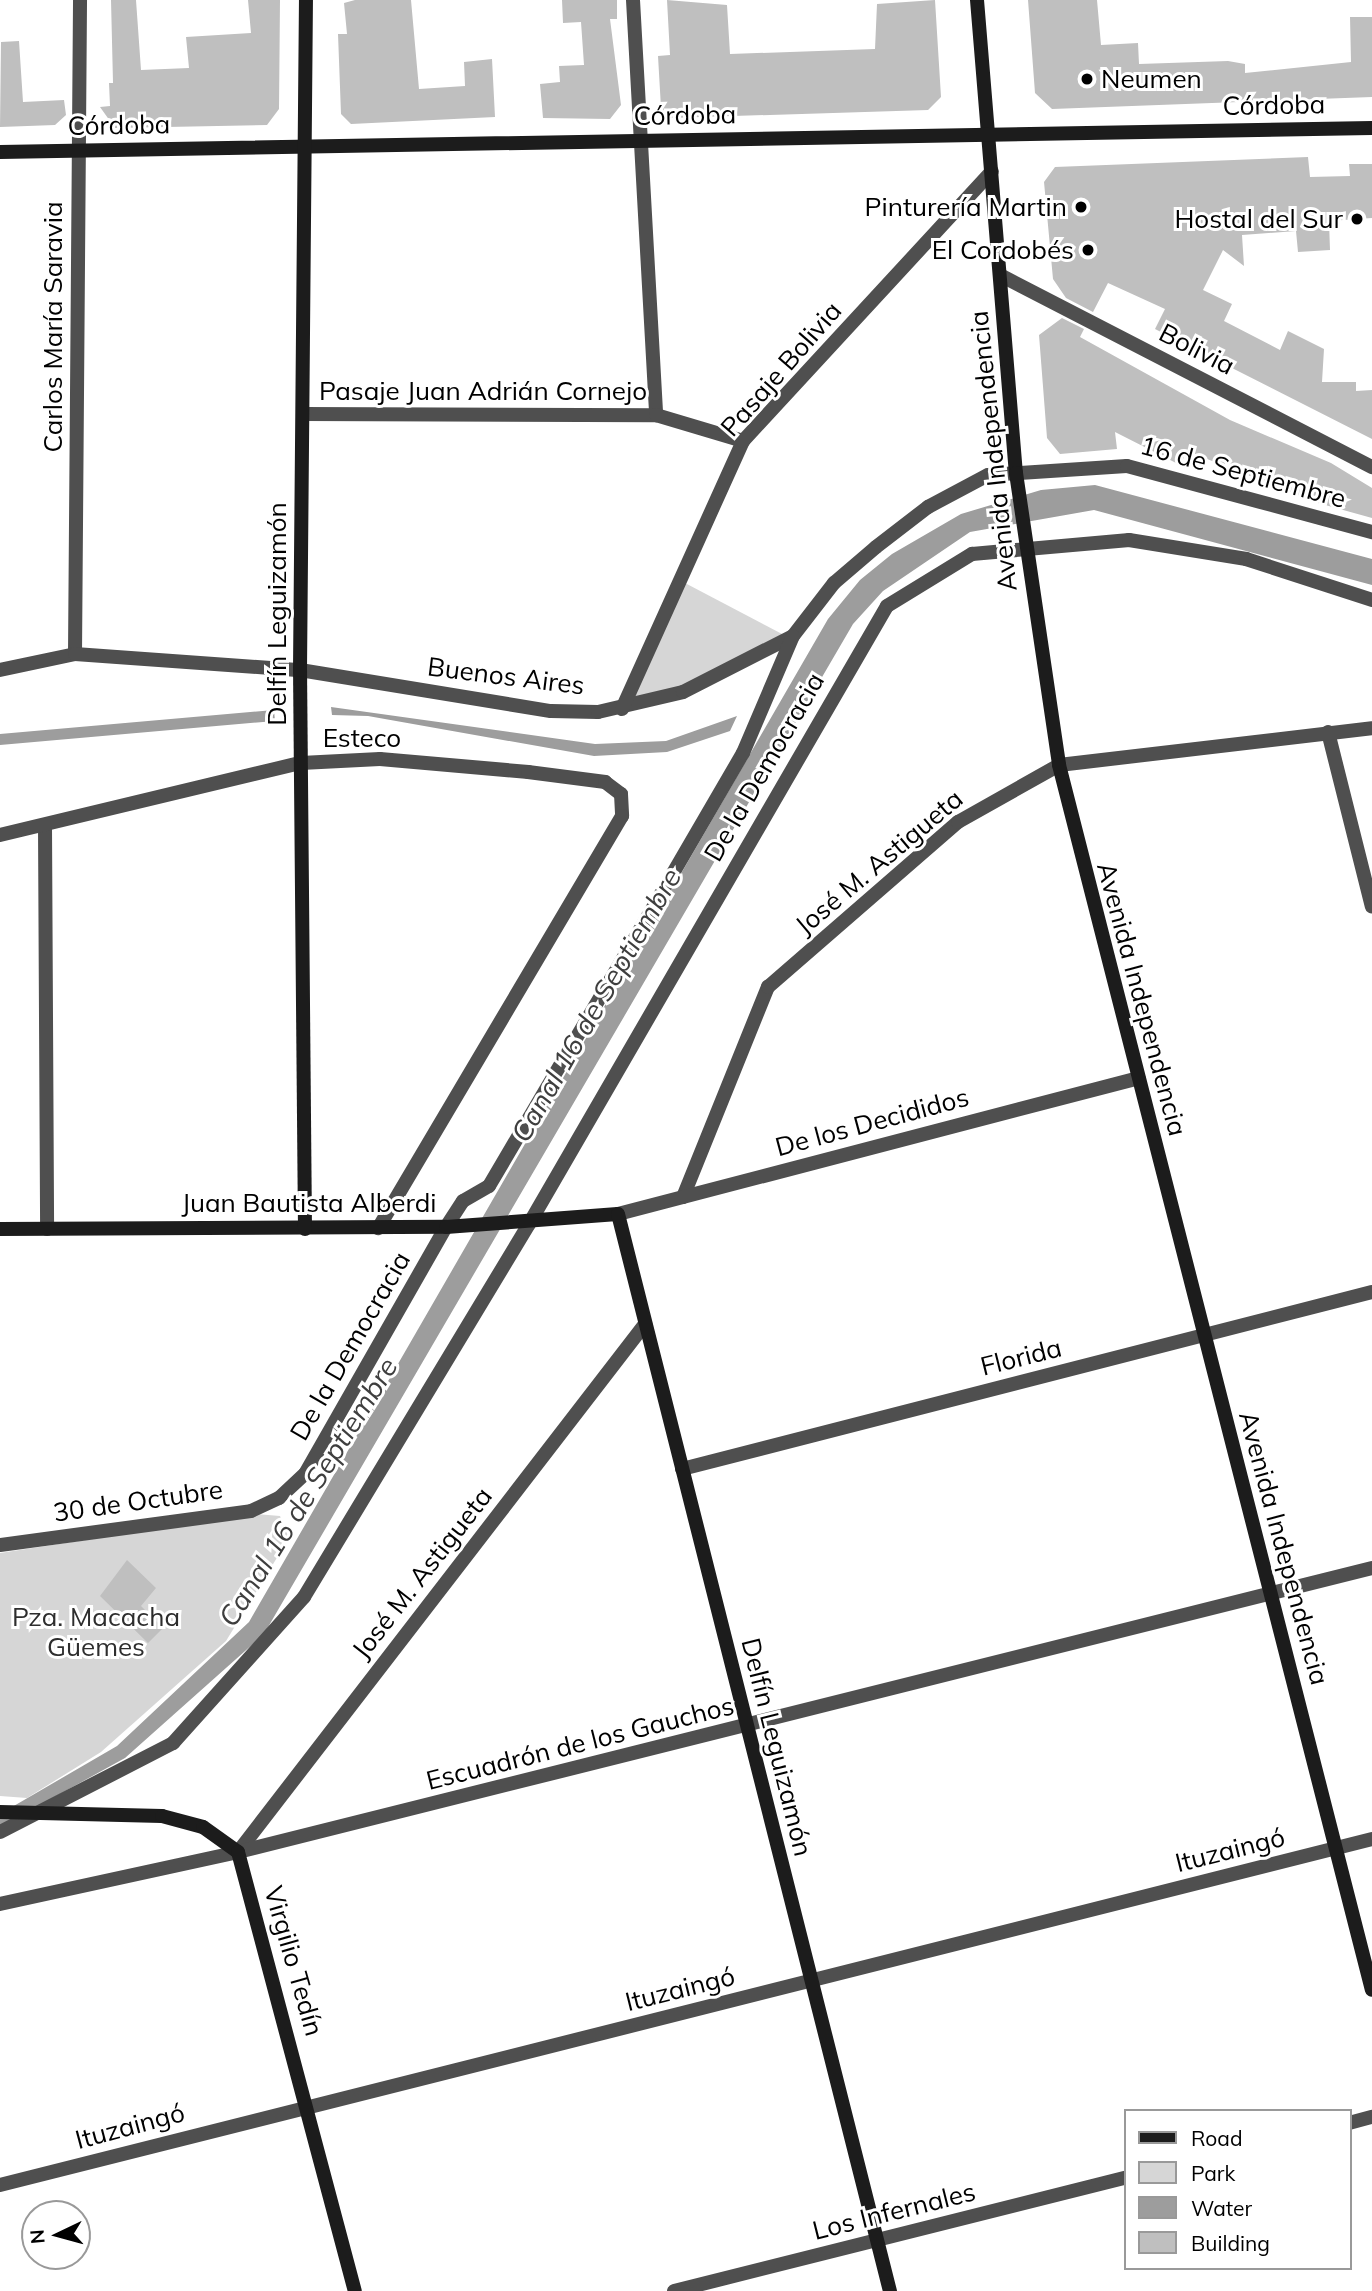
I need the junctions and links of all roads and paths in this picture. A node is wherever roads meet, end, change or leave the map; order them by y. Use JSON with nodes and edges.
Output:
{"nodes":[{"id":1,"x":80,"y":0,"type":"edge"},
{"id":2,"x":306,"y":0,"type":"edge"},
{"id":3,"x":633,"y":0,"type":"edge"},
{"id":4,"x":977,"y":0,"type":"edge"},
{"id":5,"x":1372,"y":128,"type":"edge"},
{"id":6,"x":989,"y":134,"type":"junction"},
{"id":7,"x":639,"y":140,"type":"junction"},
{"id":8,"x":304,"y":147,"type":"junction"},
{"id":9,"x":79,"y":150,"type":"junction"},
{"id":10,"x":0,"y":152,"type":"edge"},
{"id":11,"x":992,"y":171,"type":"junction"},
{"id":12,"x":1000,"y":275,"type":"junction"},
{"id":13,"x":303,"y":414,"type":"junction"},
{"id":14,"x":656,"y":415,"type":"junction"},
{"id":15,"x":743,"y":441,"type":"junction"},
{"id":16,"x":1372,"y":467,"type":"edge"},
{"id":17,"x":1016,"y":473,"type":"junction"},
{"id":18,"x":1372,"y":532,"type":"edge"},
{"id":19,"x":1026,"y":547,"type":"junction"},
{"id":20,"x":1372,"y":600,"type":"edge"},
{"id":21,"x":793,"y":636,"type":"junction"},
{"id":22,"x":75,"y":654,"type":"junction"},
{"id":23,"x":0,"y":670,"type":"edge"},
{"id":24,"x":300,"y":670,"type":"junction"},
{"id":25,"x":622,"y":709,"type":"junction"},
{"id":26,"x":1372,"y":728,"type":"edge"},
{"id":27,"x":1328,"y":732,"type":"junction"},
{"id":28,"x":301,"y":763,"type":"junction"},
{"id":29,"x":1059,"y":765,"type":"junction"},
{"id":30,"x":45,"y":826,"type":"junction"},
{"id":31,"x":0,"y":835,"type":"edge"},
{"id":32,"x":1372,"y":907,"type":"edge"},
{"id":33,"x":1139,"y":1078,"type":"junction"},
{"id":34,"x":683,"y":1197,"type":"junction"},
{"id":35,"x":618,"y":1214,"type":"junction"},
{"id":36,"x":529,"y":1224,"type":"junction"},
{"id":37,"x":446,"y":1227,"type":"junction"},
{"id":38,"x":378,"y":1228,"type":"junction"},
{"id":39,"x":0,"y":1229,"type":"edge"},
{"id":40,"x":47,"y":1229,"type":"junction"},
{"id":41,"x":305,"y":1229,"type":"junction"},
{"id":42,"x":1372,"y":1292,"type":"edge"},
{"id":43,"x":645,"y":1324,"type":"junction"},
{"id":44,"x":1204,"y":1335,"type":"junction"},
{"id":45,"x":682,"y":1469,"type":"junction"},
{"id":46,"x":279,"y":1498,"type":"joint"},
{"id":47,"x":0,"y":1545,"type":"edge"},
{"id":48,"x":1372,"y":1568,"type":"edge"},
{"id":49,"x":1271,"y":1593,"type":"junction"},
{"id":50,"x":747,"y":1727,"type":"junction"},
{"id":51,"x":0,"y":1812,"type":"edge"},
{"id":52,"x":34,"y":1814,"type":"junction"},
{"id":53,"x":0,"y":1832,"type":"edge"},
{"id":54,"x":1372,"y":1839,"type":"edge"},
{"id":55,"x":1337,"y":1848,"type":"junction"},
{"id":56,"x":238,"y":1852,"type":"junction"},
{"id":57,"x":0,"y":1904,"type":"edge"},
{"id":58,"x":811,"y":1982,"type":"junction"},
{"id":59,"x":1372,"y":1990,"type":"edge"},
{"id":60,"x":309,"y":2105,"type":"junction"},
{"id":61,"x":1372,"y":2117,"type":"edge"},
{"id":62,"x":1351,"y":2122,"type":"edge"},
{"id":63,"x":1124,"y":2178,"type":"edge"},
{"id":64,"x":0,"y":2185,"type":"edge"},
{"id":65,"x":877,"y":2240,"type":"junction"},
{"id":66,"x":355,"y":2291,"type":"edge"},
{"id":67,"x":674,"y":2291,"type":"edge"},
{"id":68,"x":890,"y":2291,"type":"edge"}],
"edges":[{"from":1,"to":9,"type":"street","name":"Carlos María Saravia"},
{"from":2,"to":8,"type":"street","name":"Delfín Leguizamón"},
{"from":3,"to":7,"type":"street"},
{"from":4,"to":6,"type":"street","name":"Avenida Independencia"},
{"from":5,"to":6,"type":"street","name":"Córdoba"},
{"from":6,"to":7,"type":"street","name":"Córdoba"},
{"from":6,"to":11,"type":"street","name":"Avenida Independencia"},
{"from":7,"to":8,"type":"street","name":"Córdoba"},
{"from":7,"to":14,"type":"street"},
{"from":8,"to":9,"type":"street","name":"Córdoba"},
{"from":8,"to":13,"type":"street","name":"Delfín Leguizamón"},
{"from":9,"to":10,"type":"street","name":"Córdoba"},
{"from":9,"to":22,"type":"street","name":"Carlos María Saravia"},
{"from":11,"to":12,"type":"street","name":"Avenida Independencia"},
{"from":11,"to":15,"type":"street","name":"Pasaje Bolivia"},
{"from":12,"to":16,"type":"street","name":"Bolivia"},
{"from":12,"to":17,"type":"street","name":"Avenida Independencia"},
{"from":13,"to":14,"type":"street","name":"Pasaje Juan Adrián Cornejo"},
{"from":13,"to":24,"type":"street","name":"Delfín Leguizamón"},
{"from":14,"to":15,"type":"street","name":"Pasaje Juan Adrián Cornejo"},
{"from":15,"to":25,"type":"street","name":"Pasaje Bolivia"},
{"from":17,"to":18,"type":"street","name":"16 de Septiembre"},
{"from":17,"to":19,"type":"street","name":"Avenida Independencia"},
{"from":17,"to":21,"type":"street","name":"Buenos Aires"},
{"from":19,"to":20,"type":"street","name":"De la Democracia"},
{"from":19,"to":29,"type":"street","name":"Avenida Independencia"},
{"from":19,"to":36,"type":"street","name":"De la Democracia"},
{"from":21,"to":25,"type":"street","name":"Buenos Aires"},
{"from":21,"to":37,"type":"street","name":"De la Democracia"},
{"from":22,"to":23,"type":"street","name":"Buenos Aires"},
{"from":22,"to":24,"type":"street","name":"Buenos Aires"},
{"from":24,"to":25,"type":"street","name":"Buenos Aires"},
{"from":24,"to":28,"type":"street","name":"Delfín Leguizamón"},
{"from":26,"to":27,"type":"street","name":"José M. Astigueta"},
{"from":27,"to":29,"type":"street","name":"José M. Astigueta"},
{"from":27,"to":32,"type":"street"},
{"from":28,"to":30,"type":"street","name":"Esteco"},
{"from":28,"to":38,"type":"street","name":"Esteco"},
{"from":28,"to":41,"type":"street","name":"Delfín Leguizamón"},
{"from":29,"to":33,"type":"street","name":"Avenida Independencia"},
{"from":29,"to":34,"type":"street","name":"José M. Astigueta"},
{"from":30,"to":31,"type":"street","name":"Esteco"},
{"from":30,"to":40,"type":"street"},
{"from":33,"to":34,"type":"street","name":"De los Decididos"},
{"from":33,"to":44,"type":"street","name":"Avenida Independencia"},
{"from":34,"to":35,"type":"street","name":"De los Decididos"},
{"from":35,"to":36,"type":"street","name":"Juan Bautista Alberdi"},
{"from":35,"to":43,"type":"street","name":"Delfín Leguizamón"},
{"from":36,"to":37,"type":"street","name":"Juan Bautista Alberdi"},
{"from":36,"to":52,"type":"street","name":"De la Democracia"},
{"from":37,"to":38,"type":"street","name":"Juan Bautista Alberdi"},
{"from":37,"to":46,"type":"street","name":"De la Democracia"},
{"from":38,"to":41,"type":"street","name":"Juan Bautista Alberdi"},
{"from":39,"to":40,"type":"street","name":"Juan Bautista Alberdi"},
{"from":40,"to":41,"type":"street","name":"Juan Bautista Alberdi"},
{"from":42,"to":44,"type":"street","name":"Florida"},
{"from":43,"to":45,"type":"street","name":"Delfín Leguizamón"},
{"from":43,"to":56,"type":"street","name":"José M. Astigueta"},
{"from":44,"to":45,"type":"street","name":"Florida"},
{"from":44,"to":49,"type":"street","name":"Avenida Independencia"},
{"from":45,"to":50,"type":"street","name":"Delfín Leguizamón"},
{"from":46,"to":47,"type":"street","name":"30 de Octubre"},
{"from":48,"to":49,"type":"street","name":"Escuadrón de los Gauchos"},
{"from":49,"to":50,"type":"street","name":"Escuadrón de los Gauchos"},
{"from":49,"to":55,"type":"street","name":"Avenida Independencia"},
{"from":50,"to":56,"type":"street","name":"Escuadrón de los Gauchos"},
{"from":50,"to":58,"type":"street","name":"Delfín Leguizamón"},
{"from":51,"to":52,"type":"street"},
{"from":52,"to":53,"type":"street","name":"De la Democracia"},
{"from":52,"to":56,"type":"street"},
{"from":54,"to":55,"type":"street","name":"Ituzaingó"},
{"from":55,"to":58,"type":"street","name":"Ituzaingó"},
{"from":55,"to":59,"type":"street","name":"Avenida Independencia"},
{"from":56,"to":57,"type":"street","name":"Escuadrón de los Gauchos"},
{"from":56,"to":60,"type":"street","name":"Virgilio Tedín"},
{"from":58,"to":60,"type":"street","name":"Ituzaingó"},
{"from":58,"to":65,"type":"street","name":"Delfín Leguizamón"},
{"from":60,"to":64,"type":"street","name":"Ituzaingó"},
{"from":60,"to":66,"type":"street","name":"Virgilio Tedín"},
{"from":61,"to":62,"type":"street"},
{"from":63,"to":65,"type":"street","name":"Los Infernales"},
{"from":65,"to":67,"type":"street","name":"Los Infernales"},
{"from":65,"to":68,"type":"street","name":"Delfín Leguizamón"}]}
